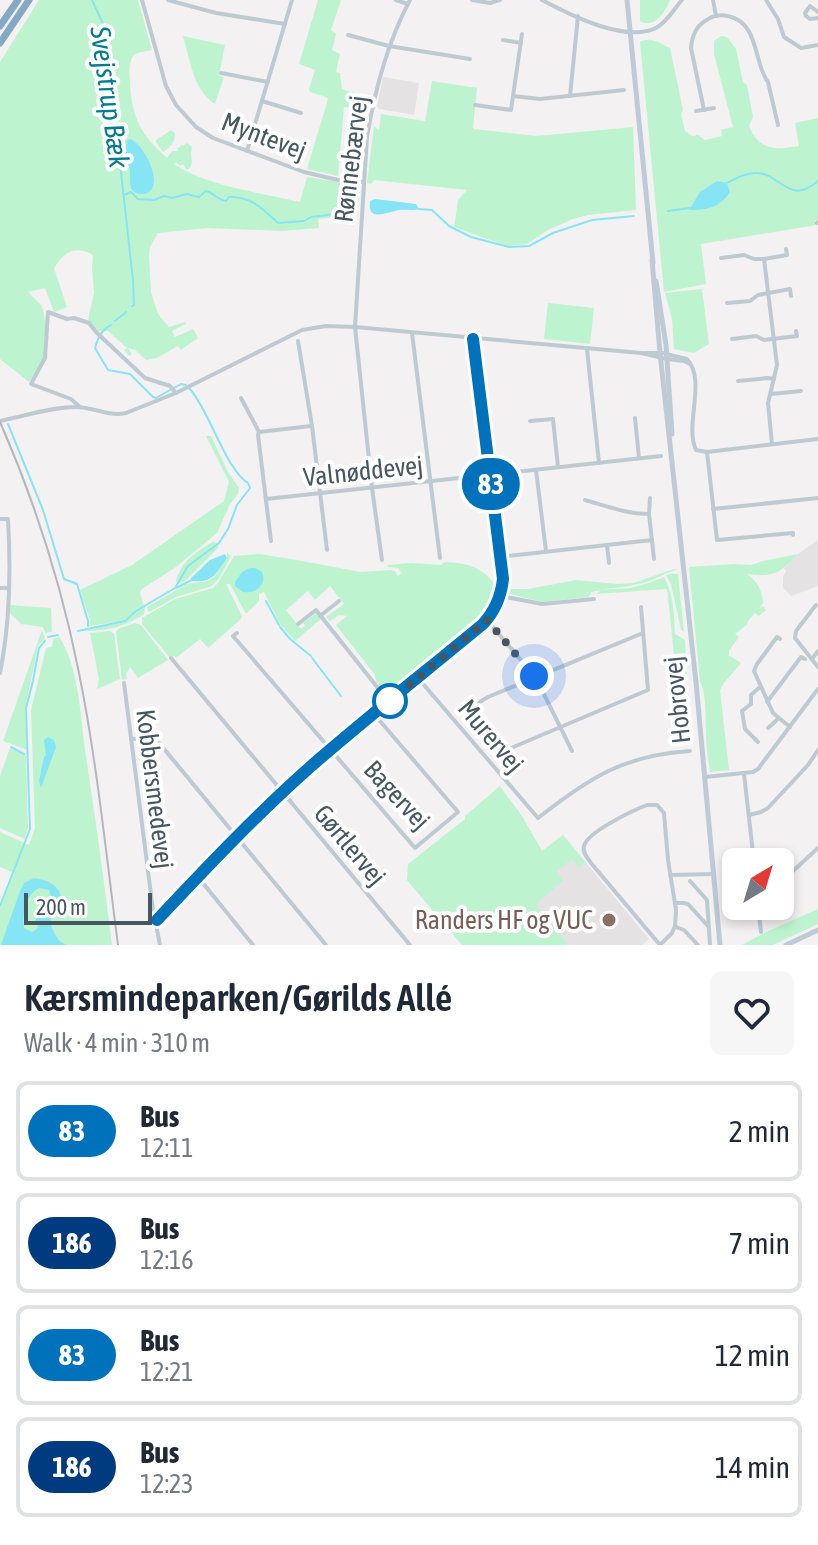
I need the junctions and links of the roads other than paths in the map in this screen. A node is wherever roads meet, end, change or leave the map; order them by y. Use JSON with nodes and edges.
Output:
{"nodes":[{"id":1,"x":18,"y":0,"type":"edge"},
{"id":2,"x":29,"y":0,"type":"edge"},
{"id":3,"x":142,"y":0,"type":"edge"},
{"id":4,"x":168,"y":0,"type":"edge"},
{"id":5,"x":292,"y":0,"type":"edge"},
{"id":6,"x":396,"y":0,"type":"edge"},
{"id":7,"x":472,"y":0,"type":"edge"},
{"id":8,"x":500,"y":0,"type":"edge"},
{"id":9,"x":542,"y":0,"type":"edge"},
{"id":10,"x":627,"y":0,"type":"edge"},
{"id":11,"x":682,"y":0,"type":"edge"},
{"id":12,"x":713,"y":0,"type":"edge"},
{"id":13,"x":766,"y":0,"type":"edge"},
{"id":14,"x":409,"y":2,"type":"edge"},
{"id":15,"x":817,"y":11,"type":"edge"},
{"id":16,"x":578,"y":16,"type":"junction"},
{"id":17,"x":716,"y":16,"type":"junction"},
{"id":18,"x":818,"y":18,"type":"edge"},
{"id":19,"x":285,"y":24,"type":"junction"},
{"id":20,"x":0,"y":26,"type":"edge"},
{"id":21,"x":630,"y":32,"type":"junction"},
{"id":22,"x":522,"y":34,"type":"dead end"},
{"id":23,"x":348,"y":35,"type":"dead end"},
{"id":24,"x":503,"y":40,"type":"dead end"},
{"id":25,"x":0,"y":43,"type":"edge"},
{"id":26,"x":521,"y":43,"type":"junction"},
{"id":27,"x":818,"y":45,"type":"edge"},
{"id":28,"x":389,"y":46,"type":"junction"},
{"id":29,"x":470,"y":59,"type":"dead end"},
{"id":30,"x":221,"y":73,"type":"dead end"},
{"id":31,"x":268,"y":82,"type":"junction"},
{"id":32,"x":624,"y":90,"type":"dead end"},
{"id":33,"x":513,"y":96,"type":"junction"},
{"id":34,"x":570,"y":96,"type":"junction"},
{"id":35,"x":262,"y":101,"type":"junction"},
{"id":36,"x":475,"y":105,"type":"dead end"},
{"id":37,"x":714,"y":108,"type":"dead end"},
{"id":38,"x":704,"y":110,"type":"junction"},
{"id":39,"x":696,"y":111,"type":"dead end"},
{"id":40,"x":301,"y":113,"type":"dead end"},
{"id":41,"x":778,"y":125,"type":"dead end"},
{"id":42,"x":247,"y":151,"type":"junction"},
{"id":43,"x":364,"y":182,"type":"junction"},
{"id":44,"x":786,"y":249,"type":"dead end"},
{"id":45,"x":721,"y":258,"type":"dead end"},
{"id":46,"x":764,"y":259,"type":"junction"},
{"id":47,"x":768,"y":293,"type":"junction"},
{"id":48,"x":791,"y":296,"type":"dead end"},
{"id":49,"x":727,"y":303,"type":"dead end"},
{"id":50,"x":355,"y":327,"type":"junction"},
{"id":51,"x":796,"y":331,"type":"dead end"},
{"id":52,"x":412,"y":333,"type":"junction"},
{"id":53,"x":473,"y":339,"type":"junction"},
{"id":54,"x":732,"y":339,"type":"dead end"},
{"id":55,"x":774,"y":339,"type":"junction"},
{"id":56,"x":298,"y":341,"type":"dead end"},
{"id":57,"x":587,"y":349,"type":"junction"},
{"id":58,"x":663,"y":356,"type":"junction"},
{"id":59,"x":774,"y":379,"type":"junction"},
{"id":60,"x":738,"y":381,"type":"dead end"},
{"id":61,"x":801,"y":391,"type":"dead end"},
{"id":62,"x":176,"y":393,"type":"junction"},
{"id":63,"x":770,"y":394,"type":"junction"},
{"id":64,"x":241,"y":398,"type":"dead end"},
{"id":65,"x":80,"y":407,"type":"junction"},
{"id":66,"x":635,"y":418,"type":"dead end"},
{"id":67,"x":0,"y":421,"type":"edge"},
{"id":68,"x":530,"y":421,"type":"dead end"},
{"id":69,"x":312,"y":426,"type":"junction"},
{"id":70,"x":259,"y":432,"type":"junction"},
{"id":71,"x":818,"y":439,"type":"edge"},
{"id":72,"x":772,"y":444,"type":"junction"},
{"id":73,"x":707,"y":452,"type":"junction"},
{"id":74,"x":661,"y":456,"type":"dead end"},
{"id":75,"x":639,"y":458,"type":"junction"},
{"id":76,"x":599,"y":463,"type":"junction"},
{"id":77,"x":558,"y":467,"type":"junction"},
{"id":78,"x":535,"y":470,"type":"junction"},
{"id":79,"x":490,"y":475,"type":"junction"},
{"id":80,"x":430,"y":482,"type":"junction"},
{"id":81,"x":372,"y":488,"type":"junction"},
{"id":82,"x":320,"y":493,"type":"junction"},
{"id":83,"x":650,"y":498,"type":"dead end"},
{"id":84,"x":818,"y":498,"type":"edge"},
{"id":85,"x":266,"y":499,"type":"junction"},
{"id":86,"x":585,"y":500,"type":"dead end"},
{"id":87,"x":713,"y":509,"type":"junction"},
{"id":88,"x":649,"y":514,"type":"junction"},
{"id":89,"x":0,"y":519,"type":"edge"},
{"id":90,"x":793,"y":535,"type":"dead end"},
{"id":91,"x":652,"y":540,"type":"junction"},
{"id":92,"x":271,"y":541,"type":"dead end"},
{"id":93,"x":607,"y":545,"type":"junction"},
{"id":94,"x":327,"y":550,"type":"dead end"},
{"id":95,"x":546,"y":551,"type":"junction"},
{"id":96,"x":500,"y":557,"type":"junction"},
{"id":97,"x":440,"y":558,"type":"dead end"},
{"id":98,"x":654,"y":559,"type":"dead end"},
{"id":99,"x":382,"y":560,"type":"dead end"},
{"id":100,"x":609,"y":563,"type":"dead end"},
{"id":101,"x":0,"y":588,"type":"edge"},
{"id":102,"x":9,"y":588,"type":"junction"},
{"id":103,"x":501,"y":596,"type":"junction"},
{"id":104,"x":594,"y":599,"type":"dead end"},
{"id":105,"x":339,"y":601,"type":"dead end"},
{"id":106,"x":816,"y":605,"type":"dead end"},
{"id":107,"x":641,"y":607,"type":"dead end"},
{"id":108,"x":320,"y":616,"type":"junction"},
{"id":109,"x":487,"y":620,"type":"junction"},
{"id":110,"x":298,"y":624,"type":"dead end"},
{"id":111,"x":237,"y":633,"type":"dead end"},
{"id":112,"x":643,"y":633,"type":"junction"},
{"id":113,"x":780,"y":639,"type":"dead end"},
{"id":114,"x":818,"y":651,"type":"edge"},
{"id":115,"x":171,"y":658,"type":"dead end"},
{"id":116,"x":805,"y":659,"type":"dead end"},
{"id":117,"x":812,"y":659,"type":"junction"},
{"id":118,"x":818,"y":667,"type":"edge"},
{"id":119,"x":0,"y":673,"type":"edge"},
{"id":120,"x":418,"y":678,"type":"junction"},
{"id":121,"x":536,"y":678,"type":"junction"},
{"id":122,"x":124,"y":683,"type":"dead end"},
{"id":123,"x":760,"y":687,"type":"junction"},
{"id":124,"x":818,"y":689,"type":"edge"},
{"id":125,"x":389,"y":702,"type":"junction"},
{"id":126,"x":767,"y":702,"type":"junction"},
{"id":127,"x":475,"y":705,"type":"dead end"},
{"id":128,"x":374,"y":714,"type":"junction"},
{"id":129,"x":779,"y":718,"type":"junction"},
{"id":130,"x":560,"y":727,"type":"junction"},
{"id":131,"x":790,"y":727,"type":"junction"},
{"id":132,"x":768,"y":728,"type":"dead end"},
{"id":133,"x":131,"y":739,"type":"junction"},
{"id":134,"x":758,"y":742,"type":"dead end"},
{"id":135,"x":511,"y":748,"type":"dead end"},
{"id":136,"x":332,"y":750,"type":"junction"},
{"id":137,"x":818,"y":750,"type":"edge"},
{"id":138,"x":572,"y":751,"type":"dead end"},
{"id":139,"x":690,"y":751,"type":"dead end"},
{"id":140,"x":744,"y":774,"type":"junction"},
{"id":141,"x":705,"y":777,"type":"junction"},
{"id":142,"x":282,"y":793,"type":"junction"},
{"id":143,"x":749,"y":815,"type":"junction"},
{"id":144,"x":236,"y":837,"type":"junction"},
{"id":145,"x":753,"y":848,"type":"edge"},
{"id":146,"x":818,"y":848,"type":"edge"},
{"id":147,"x":794,"y":870,"type":"edge"},
{"id":148,"x":714,"y":874,"type":"junction"},
{"id":149,"x":670,"y":875,"type":"junction"},
{"id":150,"x":198,"y":877,"type":"junction"},
{"id":151,"x":690,"y":881,"type":"dead end"},
{"id":152,"x":675,"y":903,"type":"junction"},
{"id":153,"x":157,"y":920,"type":"junction"},
{"id":154,"x":760,"y":920,"type":"edge"},
{"id":155,"x":675,"y":926,"type":"junction"},
{"id":156,"x":709,"y":928,"type":"junction"},
{"id":157,"x":818,"y":930,"type":"edge"},
{"id":158,"x":761,"y":932,"type":"dead end"},
{"id":159,"x":667,"y":939,"type":"junction"},
{"id":160,"x":720,"y":944,"type":"edge"},
{"id":161,"x":160,"y":945,"type":"edge"},
{"id":162,"x":253,"y":945,"type":"edge"},
{"id":163,"x":326,"y":945,"type":"edge"},
{"id":164,"x":410,"y":945,"type":"edge"},
{"id":165,"x":660,"y":945,"type":"edge"},
{"id":166,"x":672,"y":945,"type":"edge"},
{"id":167,"x":698,"y":945,"type":"edge"},
{"id":168,"x":710,"y":945,"type":"edge"},
{"id":169,"x":786,"y":945,"type":"edge"}],
"edges":[{"from":1,"to":20,"type":"highway"},
{"from":2,"to":25,"type":"highway"},
{"from":3,"to":42,"type":"street","name":"Myntevej"},
{"from":4,"to":19,"type":"street"},
{"from":5,"to":19,"type":"street"},
{"from":6,"to":14,"type":"street"},
{"from":7,"to":8,"type":"street"},
{"from":9,"to":16,"type":"street"},
{"from":10,"to":21,"type":"main road","name":"Hobrovej"},
{"from":11,"to":21,"type":"street"},
{"from":12,"to":17,"type":"street"},
{"from":13,"to":27,"type":"street"},
{"from":14,"to":28,"type":"street","name":"Rønnebærvej"},
{"from":15,"to":18,"type":"street"},
{"from":16,"to":21,"type":"street"},
{"from":16,"to":34,"type":"street"},
{"from":17,"to":38,"type":"street"},
{"from":17,"to":41,"type":"street"},
{"from":19,"to":31,"type":"street"},
{"from":21,"to":58,"type":"main road","name":"Hobrovej"},
{"from":22,"to":26,"type":"street"},
{"from":23,"to":28,"type":"street"},
{"from":24,"to":26,"type":"street"},
{"from":26,"to":33,"type":"street"},
{"from":28,"to":29,"type":"street"},
{"from":28,"to":43,"type":"street","name":"Rønnebærvej"},
{"from":30,"to":31,"type":"street"},
{"from":31,"to":35,"type":"street"},
{"from":32,"to":34,"type":"street"},
{"from":33,"to":34,"type":"street"},
{"from":33,"to":36,"type":"street"},
{"from":35,"to":40,"type":"street"},
{"from":35,"to":42,"type":"street"},
{"from":37,"to":38,"type":"street"},
{"from":38,"to":39,"type":"street"},
{"from":42,"to":43,"type":"street","name":"Myntevej"},
{"from":43,"to":50,"type":"street","name":"Rønnebærvej"},
{"from":44,"to":46,"type":"street"},
{"from":45,"to":46,"type":"street"},
{"from":46,"to":47,"type":"street"},
{"from":47,"to":48,"type":"street"},
{"from":47,"to":49,"type":"street"},
{"from":47,"to":55,"type":"street"},
{"from":50,"to":52,"type":"street"},
{"from":50,"to":62,"type":"street"},
{"from":50,"to":81,"type":"street","name":"Rønnebærvej"},
{"from":51,"to":55,"type":"street"},
{"from":52,"to":53,"type":"street"},
{"from":52,"to":80,"type":"street"},
{"from":53,"to":57,"type":"street"},
{"from":53,"to":79,"type":"street"},
{"from":54,"to":55,"type":"street"},
{"from":55,"to":59,"type":"street"},
{"from":56,"to":69,"type":"street"},
{"from":57,"to":58,"type":"street"},
{"from":57,"to":76,"type":"street"},
{"from":58,"to":73,"type":"street"},
{"from":58,"to":141,"type":"main road","name":"Hobrovej"},
{"from":59,"to":60,"type":"street"},
{"from":59,"to":63,"type":"street"},
{"from":61,"to":63,"type":"street"},
{"from":62,"to":65,"type":"street"},
{"from":62,"to":65,"type":"street"},
{"from":63,"to":72,"type":"street"},
{"from":64,"to":70,"type":"street"},
{"from":65,"to":67,"type":"street"},
{"from":66,"to":75,"type":"street"},
{"from":68,"to":77,"type":"street"},
{"from":69,"to":70,"type":"street"},
{"from":69,"to":82,"type":"street"},
{"from":70,"to":85,"type":"street"},
{"from":71,"to":72,"type":"street"},
{"from":72,"to":73,"type":"street"},
{"from":73,"to":87,"type":"street"},
{"from":74,"to":75,"type":"street","name":"Valnøddevej"},
{"from":75,"to":76,"type":"street","name":"Valnøddevej"},
{"from":76,"to":77,"type":"street","name":"Valnøddevej"},
{"from":77,"to":78,"type":"street","name":"Valnøddevej"},
{"from":78,"to":79,"type":"street","name":"Valnøddevej"},
{"from":78,"to":95,"type":"street"},
{"from":79,"to":80,"type":"street","name":"Valnøddevej"},
{"from":79,"to":96,"type":"street"},
{"from":80,"to":81,"type":"street","name":"Valnøddevej"},
{"from":80,"to":97,"type":"street"},
{"from":81,"to":82,"type":"street","name":"Valnøddevej"},
{"from":81,"to":99,"type":"street","name":"Rønnebærvej"},
{"from":82,"to":85,"type":"street","name":"Valnøddevej"},
{"from":82,"to":94,"type":"street"},
{"from":83,"to":88,"type":"street"},
{"from":84,"to":87,"type":"street"},
{"from":85,"to":92,"type":"street"},
{"from":86,"to":88,"type":"street"},
{"from":87,"to":90,"type":"street"},
{"from":88,"to":91,"type":"street"},
{"from":89,"to":102,"type":"street"},
{"from":91,"to":93,"type":"street"},
{"from":91,"to":98,"type":"street"},
{"from":93,"to":95,"type":"street"},
{"from":93,"to":100,"type":"street"},
{"from":95,"to":96,"type":"street"},
{"from":96,"to":103,"type":"street"},
{"from":101,"to":102,"type":"street"},
{"from":102,"to":119,"type":"street"},
{"from":103,"to":104,"type":"street"},
{"from":103,"to":109,"type":"street"},
{"from":105,"to":108,"type":"street"},
{"from":106,"to":117,"type":"street"},
{"from":107,"to":112,"type":"street"},
{"from":108,"to":110,"type":"street"},
{"from":108,"to":125,"type":"street"},
{"from":109,"to":120,"type":"street"},
{"from":109,"to":121,"type":"street"},
{"from":111,"to":136,"type":"street"},
{"from":112,"to":121,"type":"street"},
{"from":112,"to":130,"type":"street"},
{"from":113,"to":123,"type":"street"},
{"from":114,"to":117,"type":"street"},
{"from":115,"to":142,"type":"street","name":"Gørtlervej"},
{"from":116,"to":126,"type":"street"},
{"from":117,"to":118,"type":"street"},
{"from":120,"to":125,"type":"street"},
{"from":120,"to":139,"type":"street","name":"Murervej"},
{"from":121,"to":127,"type":"street"},
{"from":121,"to":130,"type":"street"},
{"from":122,"to":133,"type":"street","name":"Kobbersmedevej"},
{"from":123,"to":126,"type":"street"},
{"from":123,"to":134,"type":"street"},
{"from":124,"to":131,"type":"street"},
{"from":125,"to":128,"type":"street"},
{"from":126,"to":129,"type":"street"},
{"from":128,"to":136,"type":"street"},
{"from":128,"to":136,"type":"street","name":"Bagervej"},
{"from":129,"to":131,"type":"street"},
{"from":129,"to":132,"type":"street"},
{"from":130,"to":135,"type":"street"},
{"from":130,"to":138,"type":"street"},
{"from":131,"to":140,"type":"street"},
{"from":133,"to":144,"type":"street"},
{"from":133,"to":153,"type":"street","name":"Kobbersmedevej"},
{"from":136,"to":142,"type":"street"},
{"from":137,"to":143,"type":"street"},
{"from":140,"to":141,"type":"street"},
{"from":140,"to":143,"type":"street"},
{"from":141,"to":148,"type":"main road","name":"Hobrovej"},
{"from":142,"to":144,"type":"street"},
{"from":142,"to":164,"type":"street","name":"Gørtlervej"},
{"from":143,"to":145,"type":"street"},
{"from":144,"to":150,"type":"street"},
{"from":144,"to":163,"type":"street"},
{"from":146,"to":147,"type":"street"},
{"from":148,"to":149,"type":"street"},
{"from":148,"to":160,"type":"main road","name":"Hobrovej"},
{"from":149,"to":152,"type":"street"},
{"from":149,"to":165,"type":"street"},
{"from":150,"to":153,"type":"street"},
{"from":150,"to":162,"type":"street"},
{"from":151,"to":156,"type":"street"},
{"from":152,"to":155,"type":"street"},
{"from":152,"to":156,"type":"street"},
{"from":153,"to":161,"type":"street","name":"Kobbersmedevej"},
{"from":154,"to":158,"type":"street"},
{"from":155,"to":159,"type":"street"},
{"from":155,"to":167,"type":"street"},
{"from":156,"to":168,"type":"street"},
{"from":157,"to":169,"type":"main road"},
{"from":159,"to":165,"type":"street"},
{"from":159,"to":166,"type":"street"}]}
